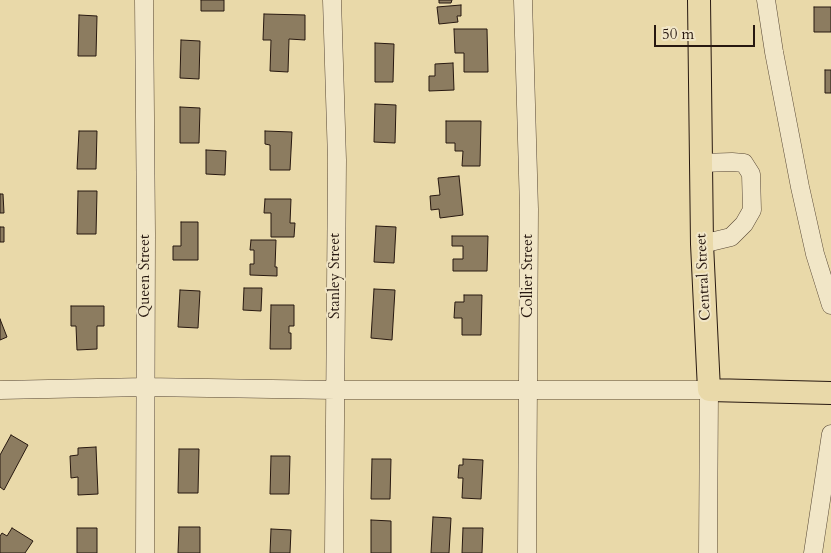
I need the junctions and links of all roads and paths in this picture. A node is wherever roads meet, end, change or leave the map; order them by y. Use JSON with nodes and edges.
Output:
{"nodes":[{"id":1,"x":144,"y":0,"type":"edge"},
{"id":2,"x":332,"y":0,"type":"edge"},
{"id":3,"x":523,"y":0,"type":"edge"},
{"id":4,"x":699,"y":0,"type":"edge"},
{"id":5,"x":766,"y":0,"type":"edge"},
{"id":6,"x":701,"y":163,"type":"junction"},
{"id":7,"x":702,"y":244,"type":"junction"},
{"id":8,"x":831,"y":306,"type":"edge"},
{"id":9,"x":145,"y":387,"type":"junction"},
{"id":10,"x":0,"y":390,"type":"edge"},
{"id":11,"x":335,"y":390,"type":"junction"},
{"id":12,"x":529,"y":390,"type":"junction"},
{"id":13,"x":709,"y":390,"type":"junction"},
{"id":14,"x":831,"y":393,"type":"edge"},
{"id":15,"x":831,"y":434,"type":"edge"},
{"id":16,"x":145,"y":553,"type":"edge"},
{"id":17,"x":334,"y":553,"type":"edge"},
{"id":18,"x":527,"y":553,"type":"edge"},
{"id":19,"x":708,"y":553,"type":"edge"},
{"id":20,"x":813,"y":553,"type":"edge"}],
"edges":[{"from":1,"to":9,"type":"street","name":"Queen Street"},
{"from":2,"to":11,"type":"street","name":"Stanley Street"},
{"from":3,"to":12,"type":"street","name":"Collier Street"},
{"from":4,"to":6,"type":"main road","name":"Central Street"},
{"from":5,"to":8,"type":"street"},
{"from":6,"to":7,"type":"main road","name":"Central Street"},
{"from":6,"to":7,"type":"street"},
{"from":7,"to":13,"type":"main road","name":"Central Street"},
{"from":9,"to":10,"type":"street"},
{"from":9,"to":11,"type":"street"},
{"from":9,"to":16,"type":"street","name":"Queen Street"},
{"from":11,"to":12,"type":"street"},
{"from":11,"to":17,"type":"street","name":"Stanley Street"},
{"from":12,"to":13,"type":"street"},
{"from":12,"to":18,"type":"street","name":"Collier Street"},
{"from":13,"to":14,"type":"main road"},
{"from":13,"to":19,"type":"street","name":"Central Street"},
{"from":15,"to":20,"type":"street"}]}
